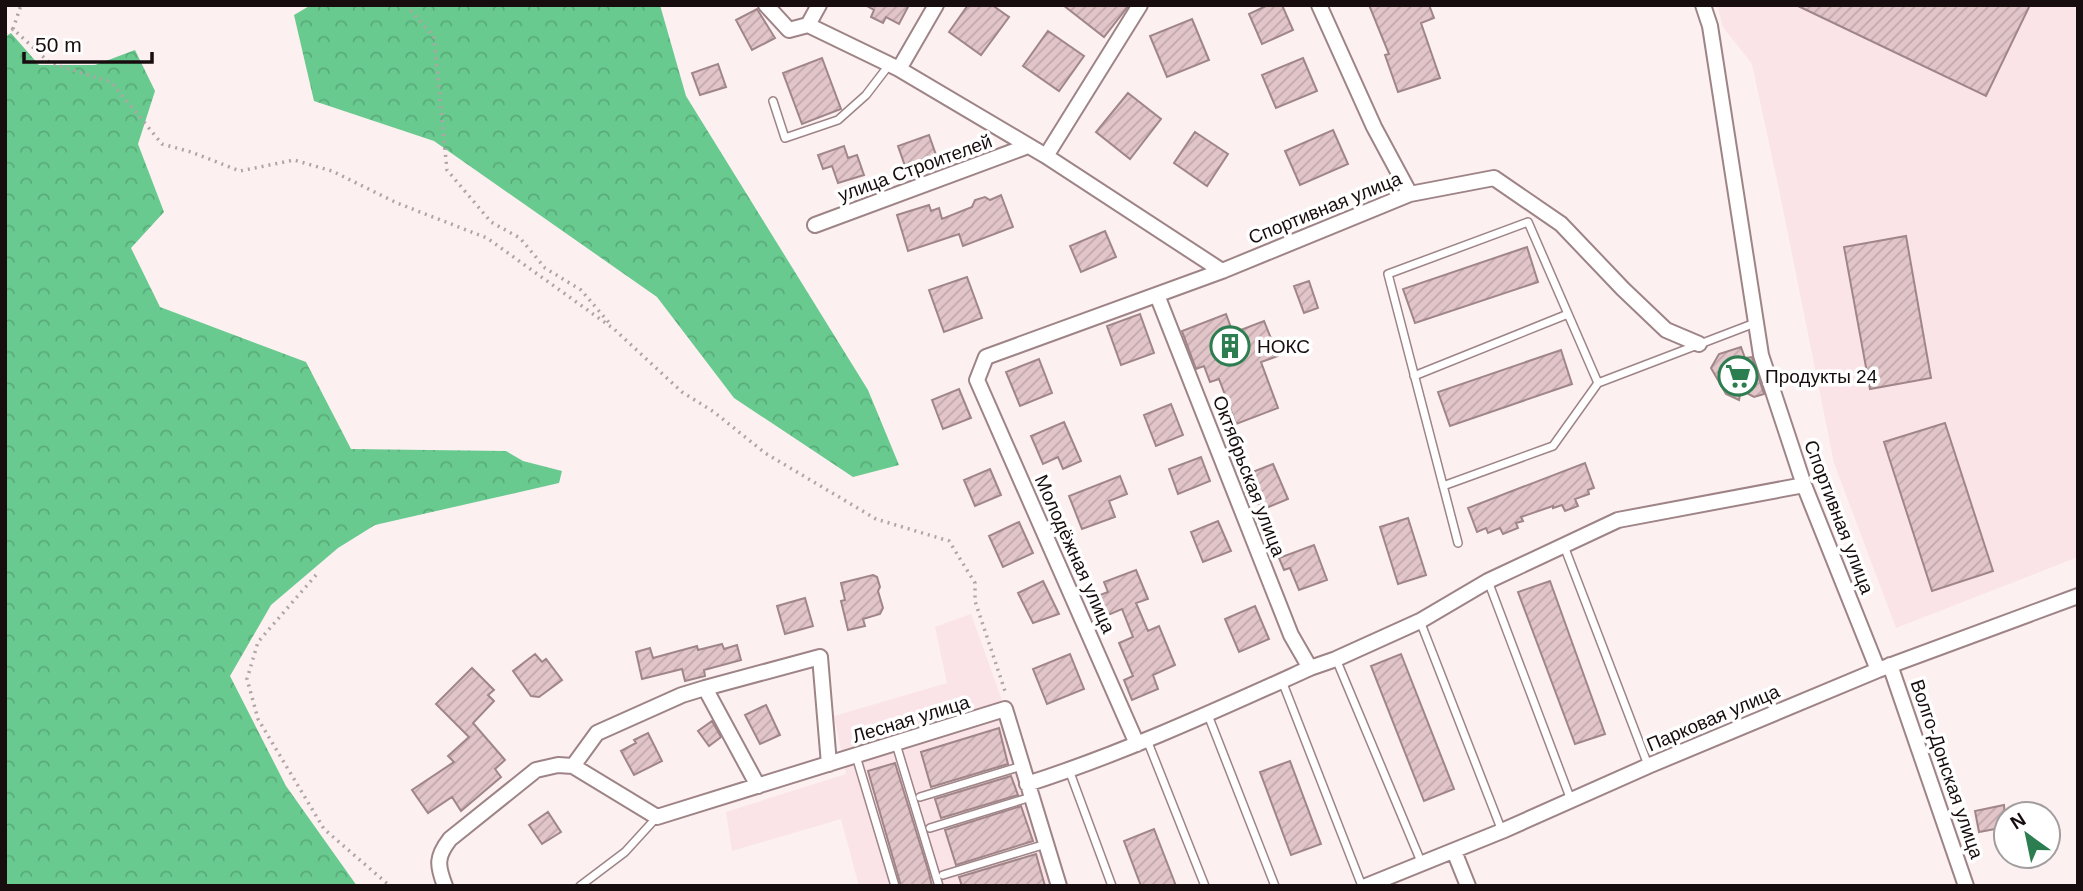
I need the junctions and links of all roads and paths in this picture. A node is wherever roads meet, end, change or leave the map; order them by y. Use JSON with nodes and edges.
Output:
{"nodes":[{"id":1,"x":21,"y":5,"type":"edge"},
{"id":2,"x":406,"y":5,"type":"edge"},
{"id":3,"x":766,"y":5,"type":"edge"},
{"id":4,"x":819,"y":5,"type":"edge"},
{"id":5,"x":936,"y":5,"type":"edge"},
{"id":6,"x":1140,"y":5,"type":"edge"},
{"id":7,"x":1319,"y":5,"type":"edge"},
{"id":8,"x":1703,"y":5,"type":"edge"},
{"id":9,"x":808,"y":25,"type":"junction"},
{"id":10,"x":13,"y":29,"type":"junction"},
{"id":11,"x":5,"y":33,"type":"edge"},
{"id":12,"x":894,"y":67,"type":"junction"},
{"id":13,"x":774,"y":101,"type":"dead end"},
{"id":14,"x":1028,"y":146,"type":"junction"},
{"id":15,"x":1046,"y":156,"type":"junction"},
{"id":16,"x":1410,"y":194,"type":"junction"},
{"id":17,"x":815,"y":225,"type":"dead end"},
{"id":18,"x":1222,"y":271,"type":"junction"},
{"id":19,"x":1157,"y":295,"type":"junction"},
{"id":20,"x":1568,"y":314,"type":"junction"},
{"id":21,"x":1755,"y":323,"type":"junction"},
{"id":22,"x":614,"y":329,"type":"junction"},
{"id":23,"x":1699,"y":344,"type":"junction"},
{"id":24,"x":1414,"y":376,"type":"junction"},
{"id":25,"x":977,"y":380,"type":"joint"},
{"id":26,"x":1598,"y":383,"type":"junction"},
{"id":27,"x":1804,"y":485,"type":"junction"},
{"id":28,"x":1443,"y":486,"type":"junction"},
{"id":29,"x":1458,"y":543,"type":"dead end"},
{"id":30,"x":1564,"y":545,"type":"junction"},
{"id":31,"x":316,"y":575,"type":"dead end"},
{"id":32,"x":1488,"y":581,"type":"junction"},
{"id":33,"x":2078,"y":596,"type":"edge"},
{"id":34,"x":1420,"y":621,"type":"junction"},
{"id":35,"x":1336,"y":659,"type":"junction"},
{"id":36,"x":1310,"y":668,"type":"junction"},
{"id":37,"x":1884,"y":668,"type":"junction"},
{"id":38,"x":1282,"y":681,"type":"junction"},
{"id":39,"x":705,"y":688,"type":"junction"},
{"id":40,"x":1005,"y":709,"type":"junction"},
{"id":41,"x":1207,"y":714,"type":"junction"},
{"id":42,"x":1142,"y":742,"type":"junction"},
{"id":43,"x":896,"y":744,"type":"junction"},
{"id":44,"x":856,"y":756,"type":"junction"},
{"id":45,"x":829,"y":764,"type":"junction"},
{"id":46,"x":573,"y":766,"type":"junction"},
{"id":47,"x":1022,"y":766,"type":"junction"},
{"id":48,"x":1648,"y":766,"type":"junction"},
{"id":49,"x":1069,"y":770,"type":"junction"},
{"id":50,"x":758,"y":786,"type":"junction"},
{"id":51,"x":1029,"y":790,"type":"junction"},
{"id":52,"x":920,"y":797,"type":"dead end"},
{"id":53,"x":1571,"y":800,"type":"junction"},
{"id":54,"x":657,"y":817,"type":"junction"},
{"id":55,"x":929,"y":828,"type":"dead end"},
{"id":56,"x":1502,"y":831,"type":"junction"},
{"id":57,"x":1046,"y":844,"type":"junction"},
{"id":58,"x":1454,"y":851,"type":"junction"},
{"id":59,"x":1422,"y":864,"type":"junction"},
{"id":60,"x":943,"y":875,"type":"dead end"},
{"id":61,"x":390,"y":886,"type":"edge"},
{"id":62,"x":445,"y":886,"type":"edge"},
{"id":63,"x":580,"y":886,"type":"edge"},
{"id":64,"x":895,"y":886,"type":"edge"},
{"id":65,"x":939,"y":886,"type":"edge"},
{"id":66,"x":1059,"y":886,"type":"edge"},
{"id":67,"x":1112,"y":886,"type":"edge"},
{"id":68,"x":1205,"y":886,"type":"edge"},
{"id":69,"x":1275,"y":886,"type":"edge"},
{"id":70,"x":1364,"y":886,"type":"edge"},
{"id":71,"x":1468,"y":886,"type":"edge"},
{"id":72,"x":1966,"y":886,"type":"edge"}],
"edges":[{"from":1,"to":10,"type":"path"},
{"from":2,"to":22,"type":"path"},
{"from":3,"to":9,"type":"street"},
{"from":4,"to":9,"type":"street"},
{"from":5,"to":12,"type":"street"},
{"from":6,"to":15,"type":"street"},
{"from":7,"to":16,"type":"street"},
{"from":8,"to":21,"type":"street","name":"Спортивная улица"},
{"from":9,"to":12,"type":"street"},
{"from":10,"to":11,"type":"path"},
{"from":10,"to":22,"type":"path"},
{"from":12,"to":13,"type":"lane"},
{"from":12,"to":14,"type":"street"},
{"from":14,"to":15,"type":"street"},
{"from":14,"to":17,"type":"street","name":"улица Строителей"},
{"from":15,"to":18,"type":"street"},
{"from":16,"to":18,"type":"street","name":"Спортивная улица"},
{"from":16,"to":23,"type":"street","name":"Спортивная улица"},
{"from":18,"to":19,"type":"street","name":"Спортивная улица"},
{"from":19,"to":25,"type":"street","name":"Спортивная улица"},
{"from":19,"to":36,"type":"street","name":"Октябрьская улица"},
{"from":20,"to":24,"type":"lane"},
{"from":20,"to":24,"type":"lane"},
{"from":20,"to":26,"type":"lane"},
{"from":21,"to":23,"type":"lane"},
{"from":21,"to":27,"type":"street","name":"Спортивная улица"},
{"from":22,"to":40,"type":"path"},
{"from":23,"to":26,"type":"lane"},
{"from":24,"to":28,"type":"lane"},
{"from":25,"to":42,"type":"street","name":"Молодёжная улица"},
{"from":26,"to":28,"type":"lane"},
{"from":27,"to":30,"type":"street"},
{"from":27,"to":37,"type":"street","name":"Спортивная улица"},
{"from":28,"to":29,"type":"lane"},
{"from":30,"to":32,"type":"street"},
{"from":30,"to":48,"type":"lane"},
{"from":31,"to":61,"type":"path"},
{"from":32,"to":34,"type":"street"},
{"from":32,"to":53,"type":"lane"},
{"from":33,"to":37,"type":"street","name":"Парковая улица"},
{"from":34,"to":35,"type":"street"},
{"from":34,"to":56,"type":"lane"},
{"from":35,"to":36,"type":"street"},
{"from":35,"to":59,"type":"lane"},
{"from":36,"to":38,"type":"street"},
{"from":37,"to":48,"type":"street","name":"Парковая улица"},
{"from":37,"to":72,"type":"street","name":"Волго-Донская улица"},
{"from":38,"to":41,"type":"street"},
{"from":38,"to":70,"type":"lane"},
{"from":39,"to":45,"type":"street","name":"Лесная улица"},
{"from":39,"to":46,"type":"street","name":"Лесная улица"},
{"from":39,"to":50,"type":"street"},
{"from":40,"to":43,"type":"street","name":"Лесная улица"},
{"from":40,"to":47,"type":"street"},
{"from":41,"to":42,"type":"street"},
{"from":41,"to":69,"type":"lane"},
{"from":42,"to":49,"type":"street"},
{"from":42,"to":68,"type":"lane"},
{"from":43,"to":44,"type":"street","name":"Лесная улица"},
{"from":43,"to":65,"type":"lane"},
{"from":44,"to":45,"type":"street","name":"Лесная улица"},
{"from":44,"to":64,"type":"lane"},
{"from":45,"to":50,"type":"street","name":"Лесная улица"},
{"from":46,"to":54,"type":"street"},
{"from":46,"to":62,"type":"street"},
{"from":47,"to":51,"type":"street"},
{"from":47,"to":52,"type":"lane"},
{"from":48,"to":53,"type":"street","name":"Парковая улица"},
{"from":49,"to":51,"type":"street"},
{"from":49,"to":67,"type":"lane"},
{"from":50,"to":54,"type":"street","name":"Лесная улица"},
{"from":51,"to":55,"type":"lane"},
{"from":51,"to":57,"type":"street"},
{"from":53,"to":56,"type":"street","name":"Парковая улица"},
{"from":54,"to":63,"type":"lane"},
{"from":56,"to":58,"type":"street","name":"Парковая улица"},
{"from":57,"to":60,"type":"lane"},
{"from":57,"to":66,"type":"street"},
{"from":58,"to":59,"type":"street","name":"Парковая улица"},
{"from":58,"to":71,"type":"street"},
{"from":59,"to":70,"type":"street","name":"Парковая улица"}]}
